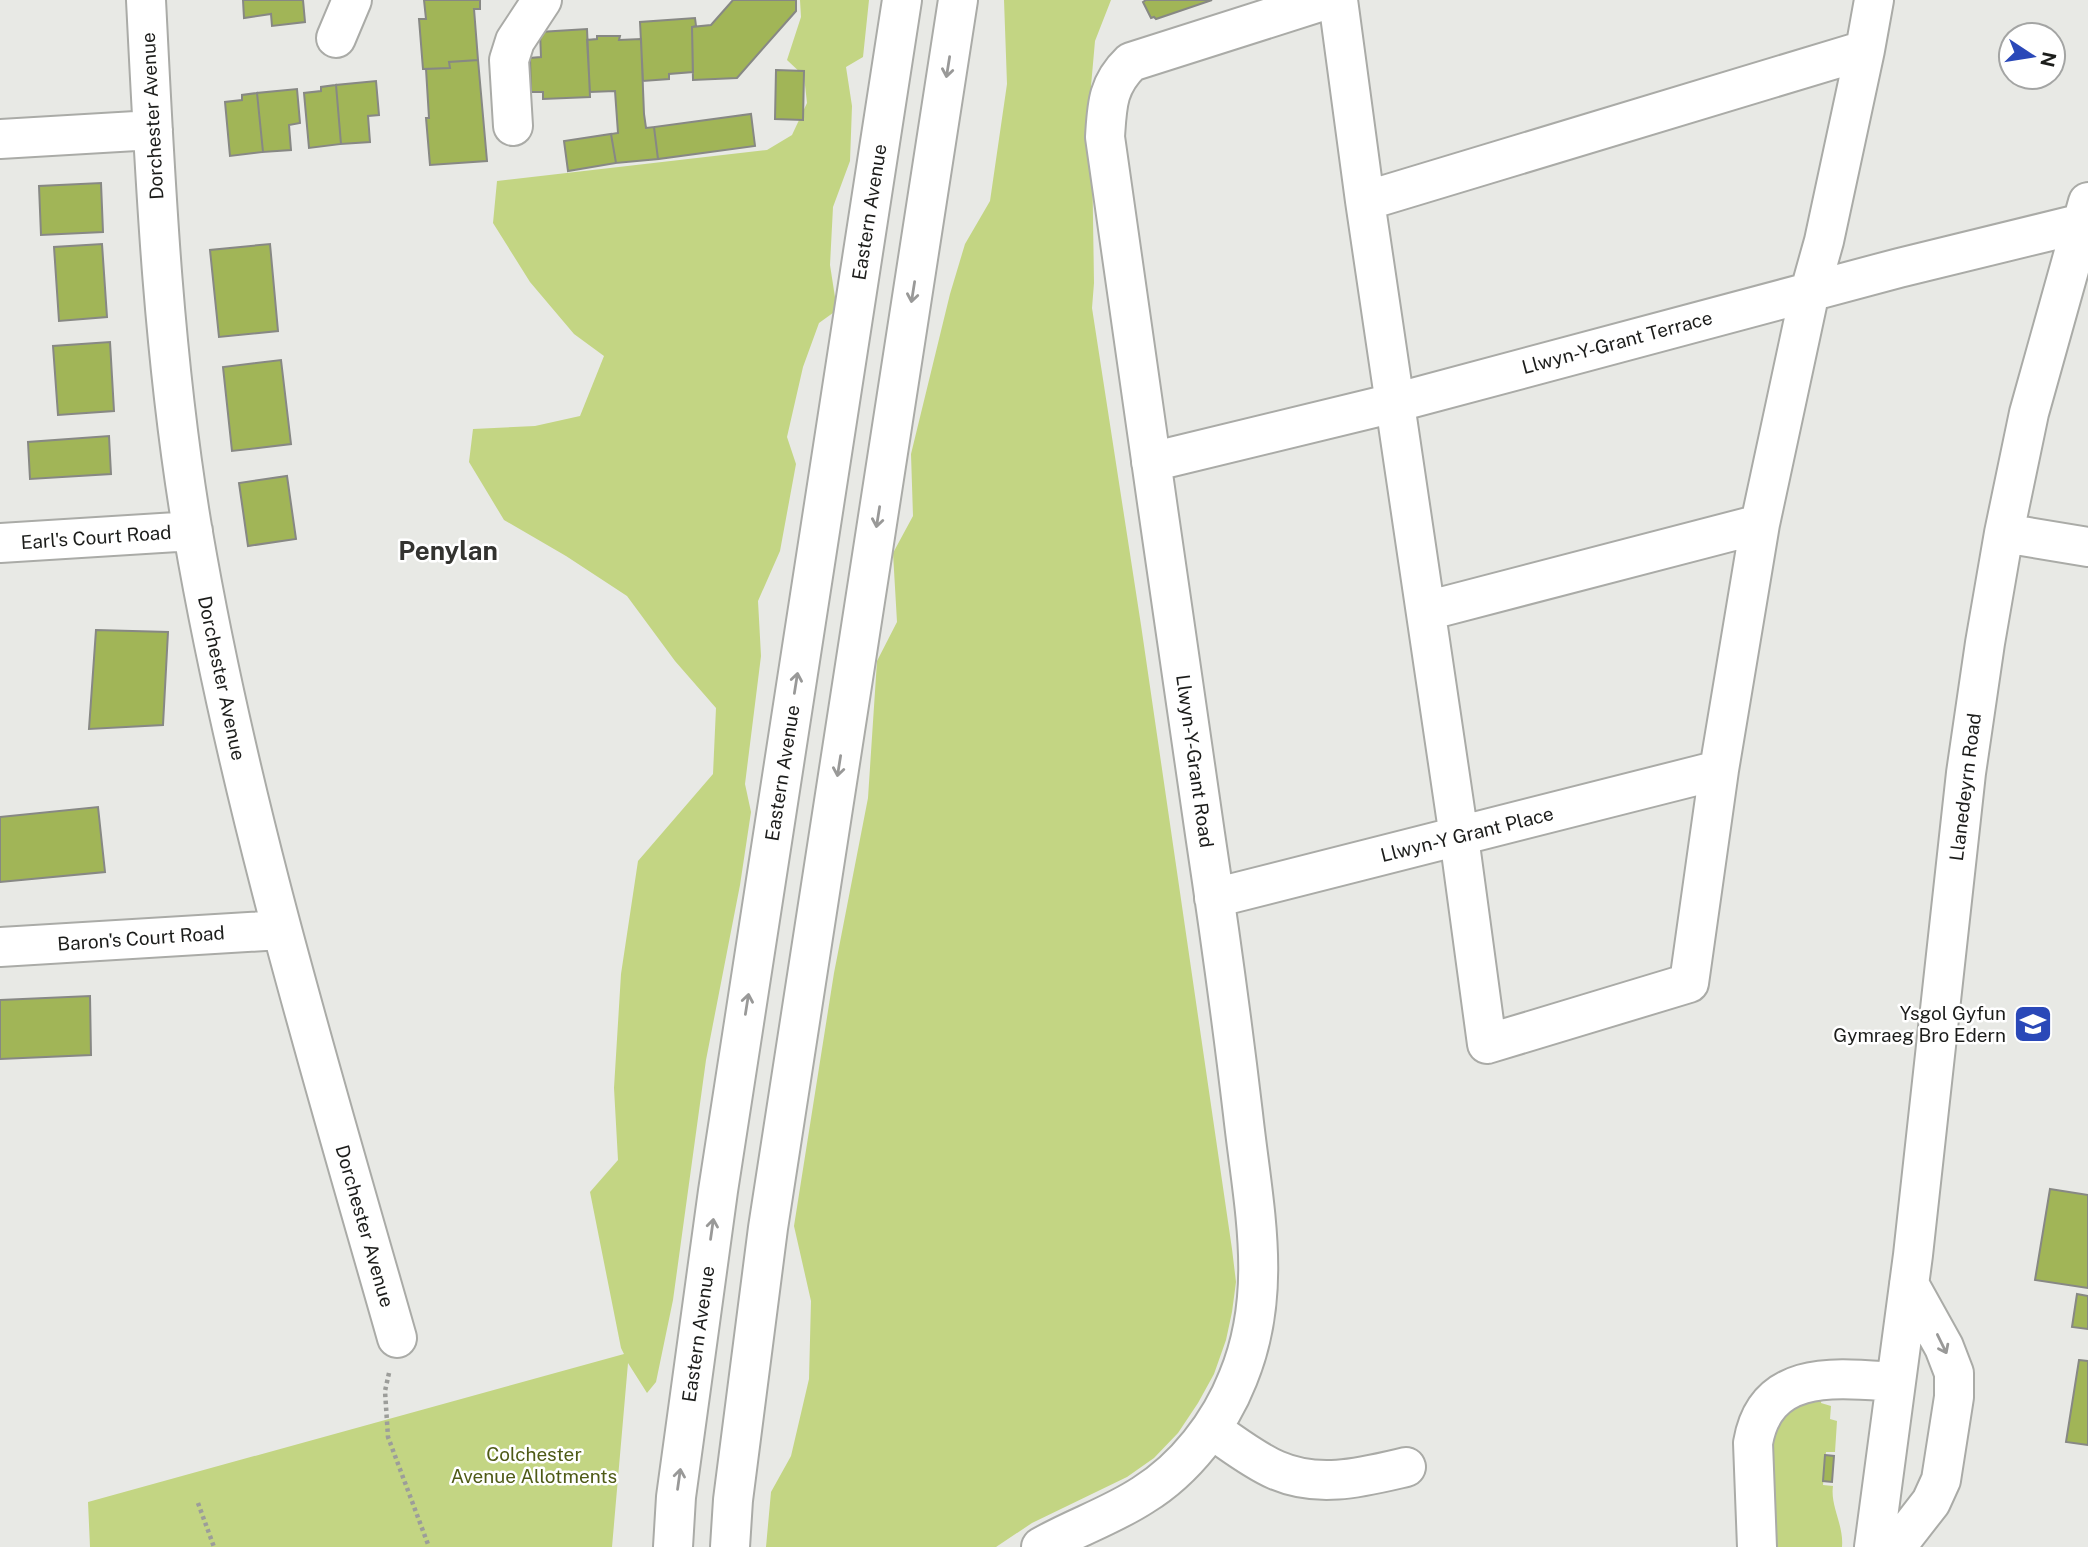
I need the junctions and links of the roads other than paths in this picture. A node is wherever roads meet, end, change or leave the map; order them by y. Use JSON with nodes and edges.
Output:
{"nodes":[{"id":1,"x":146,"y":0,"type":"edge"},
{"id":2,"x":352,"y":0,"type":"edge"},
{"id":3,"x":542,"y":0,"type":"edge"},
{"id":4,"x":902,"y":0,"type":"edge"},
{"id":5,"x":958,"y":0,"type":"edge"},
{"id":6,"x":1326,"y":0,"type":"edge"},
{"id":7,"x":1338,"y":0,"type":"edge"},
{"id":8,"x":1874,"y":0,"type":"edge"},
{"id":9,"x":337,"y":38,"type":"dead end"},
{"id":10,"x":1865,"y":50,"type":"junction"},
{"id":11,"x":513,"y":126,"type":"dead end"},
{"id":12,"x":152,"y":130,"type":"junction"},
{"id":13,"x":0,"y":139,"type":"edge"},
{"id":14,"x":1364,"y":201,"type":"junction"},
{"id":15,"x":2085,"y":213,"type":"edge"},
{"id":16,"x":1810,"y":291,"type":"junction"},
{"id":17,"x":1394,"y":402,"type":"junction"},
{"id":18,"x":1151,"y":462,"type":"junction"},
{"id":19,"x":1760,"y":524,"type":"junction"},
{"id":20,"x":193,"y":531,"type":"junction"},
{"id":21,"x":2004,"y":533,"type":"junction"},
{"id":22,"x":0,"y":543,"type":"edge"},
{"id":23,"x":2088,"y":547,"type":"edge"},
{"id":24,"x":1426,"y":611,"type":"junction"},
{"id":25,"x":1719,"y":770,"type":"junction"},
{"id":26,"x":1459,"y":837,"type":"junction"},
{"id":27,"x":1214,"y":898,"type":"junction"},
{"id":28,"x":281,"y":930,"type":"junction"},
{"id":29,"x":0,"y":947,"type":"edge"},
{"id":30,"x":1909,"y":1284,"type":"junction"},
{"id":31,"x":397,"y":1338,"type":"road end"},
{"id":32,"x":1895,"y":1382,"type":"junction"},
{"id":33,"x":1211,"y":1429,"type":"junction"},
{"id":34,"x":1406,"y":1466,"type":"dead end"},
{"id":35,"x":673,"y":1547,"type":"edge"},
{"id":36,"x":730,"y":1547,"type":"edge"},
{"id":37,"x":1041,"y":1547,"type":"edge"},
{"id":38,"x":1757,"y":1547,"type":"edge"},
{"id":39,"x":1874,"y":1547,"type":"edge"},
{"id":40,"x":1896,"y":1547,"type":"edge"}],
"edges":[{"from":1,"to":12,"type":"main road","name":"Dorchester Avenue"},
{"from":2,"to":9,"type":"main road"},
{"from":3,"to":11,"type":"main road"},
{"from":35,"to":4,"type":"main road","name":"Eastern Avenue","one_way":true},
{"from":5,"to":36,"type":"main road","one_way":true},
{"from":6,"to":18,"type":"main road","name":"Llwyn-Y-Grant Road"},
{"from":7,"to":14,"type":"main road"},
{"from":8,"to":10,"type":"main road"},
{"from":10,"to":14,"type":"main road"},
{"from":10,"to":16,"type":"main road"},
{"from":12,"to":13,"type":"main road"},
{"from":12,"to":20,"type":"main road","name":"Dorchester Avenue"},
{"from":14,"to":17,"type":"main road"},
{"from":15,"to":16,"type":"main road","name":"Llwyn-Y-Grant Terrace"},
{"from":15,"to":21,"type":"main road","name":"Llanedeyrn Road"},
{"from":16,"to":17,"type":"main road","name":"Llwyn-Y-Grant Terrace"},
{"from":16,"to":19,"type":"main road"},
{"from":17,"to":18,"type":"main road","name":"Llwyn-Y-Grant Terrace"},
{"from":17,"to":24,"type":"main road"},
{"from":18,"to":27,"type":"main road","name":"Llwyn-Y-Grant Road"},
{"from":19,"to":24,"type":"main road"},
{"from":19,"to":25,"type":"main road"},
{"from":20,"to":22,"type":"main road","name":"Earl's Court Road"},
{"from":20,"to":28,"type":"main road","name":"Dorchester Avenue"},
{"from":21,"to":23,"type":"main road"},
{"from":21,"to":30,"type":"main road","name":"Llanedeyrn Road"},
{"from":24,"to":26,"type":"main road"},
{"from":25,"to":26,"type":"main road","name":"Llwyn-Y Grant Place"},
{"from":25,"to":26,"type":"main road"},
{"from":26,"to":27,"type":"main road","name":"Llwyn-Y Grant Place"},
{"from":27,"to":33,"type":"main road","name":"Llwyn-Y-Grant Road"},
{"from":28,"to":29,"type":"main road","name":"Baron's Court Road"},
{"from":28,"to":31,"type":"main road","name":"Dorchester Avenue"},
{"from":30,"to":32,"type":"main road","name":"Llanedeyrn Road"},
{"from":30,"to":40,"type":"main road","one_way":true},
{"from":32,"to":38,"type":"main road"},
{"from":32,"to":39,"type":"main road","name":"Llanedeyrn Road"},
{"from":33,"to":34,"type":"main road"},
{"from":33,"to":37,"type":"main road","name":"Llwyn-Y-Grant Road"}]}
